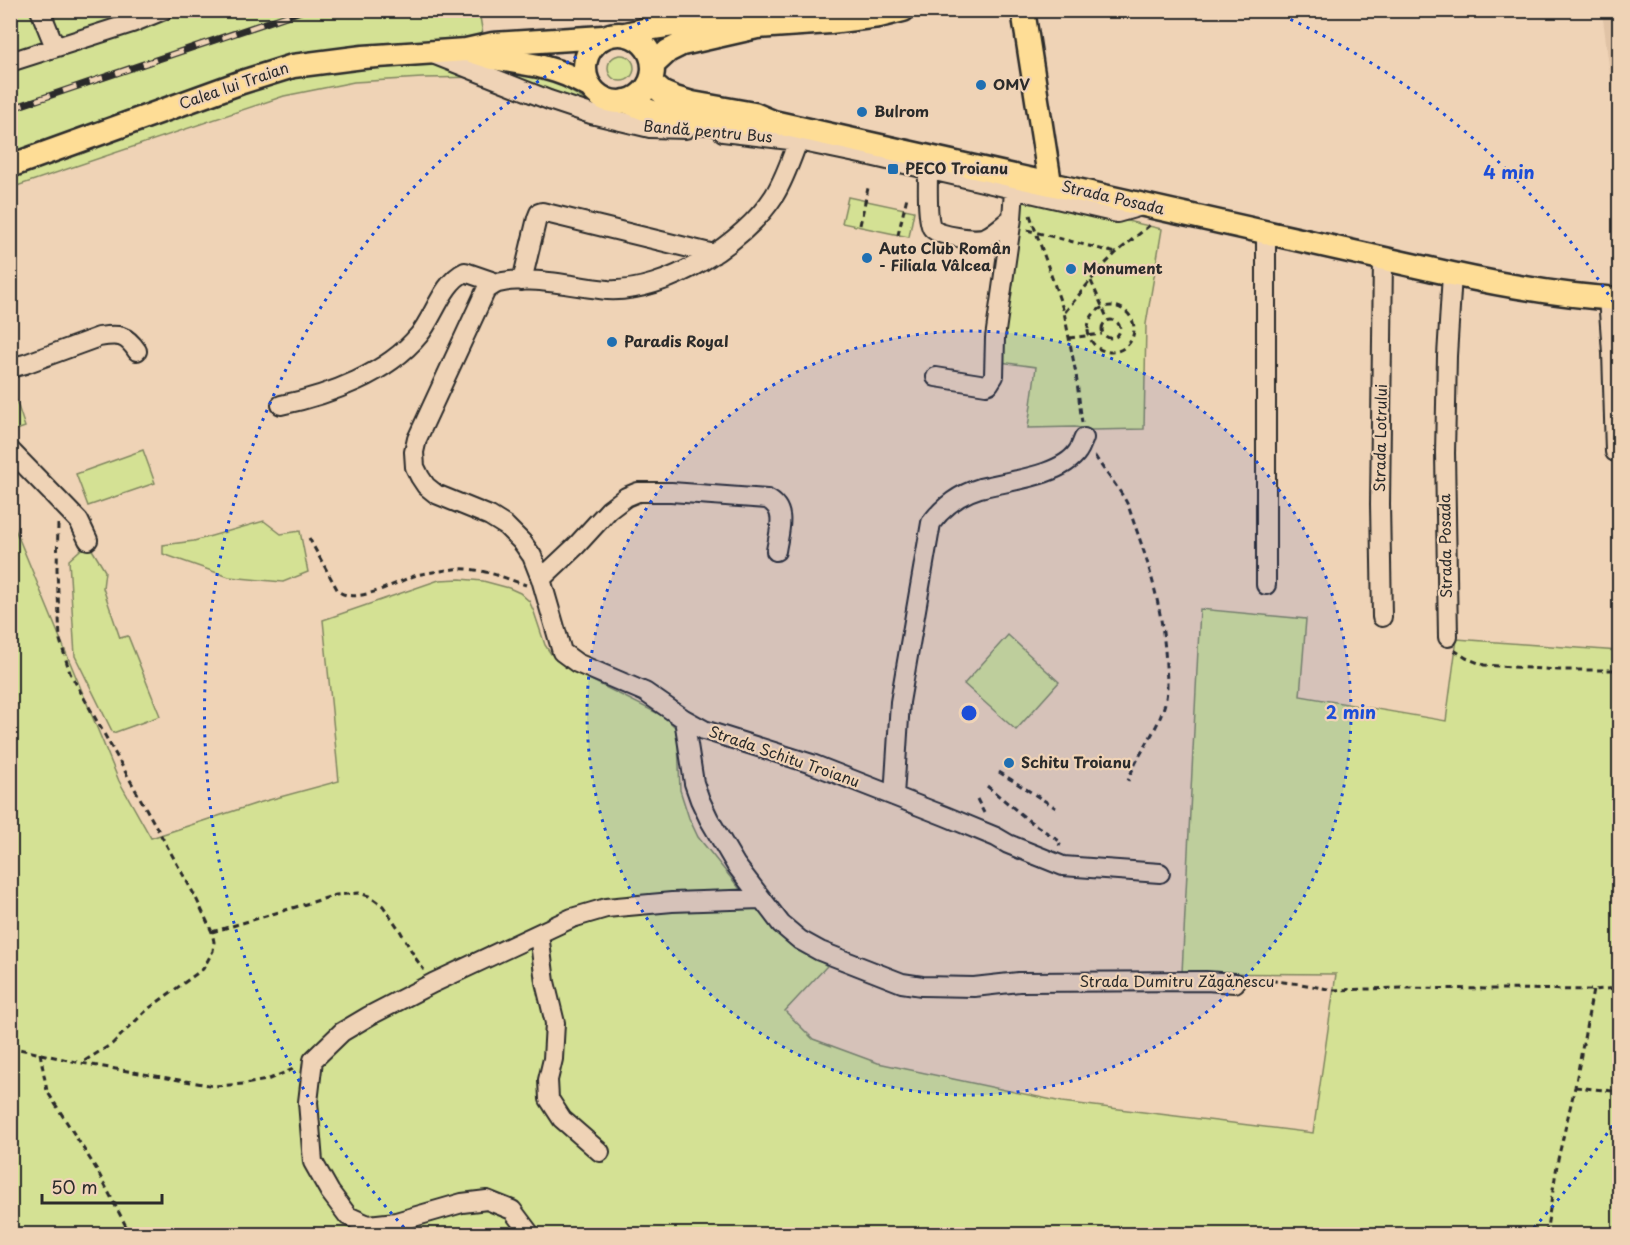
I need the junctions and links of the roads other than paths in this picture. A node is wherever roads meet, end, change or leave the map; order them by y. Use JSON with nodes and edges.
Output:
{"nodes":[{"id":1,"x":40,"y":10,"type":"edge"},
{"id":2,"x":164,"y":10,"type":"edge"},
{"id":3,"x":903,"y":10,"type":"edge"},
{"id":4,"x":1023,"y":10,"type":"edge"},
{"id":5,"x":129,"y":17,"type":"edge"},
{"id":6,"x":757,"y":27,"type":"junction"},
{"id":7,"x":625,"y":34,"type":"junction"},
{"id":8,"x":603,"y":38,"type":"junction"},
{"id":9,"x":55,"y":47,"type":"junction"},
{"id":10,"x":466,"y":50,"type":"junction"},
{"id":11,"x":425,"y":52,"type":"junction"},
{"id":12,"x":10,"y":62,"type":"edge"},
{"id":13,"x":652,"y":74,"type":"junction"},
{"id":14,"x":591,"y":87,"type":"junction"},
{"id":15,"x":625,"y":101,"type":"junction"},
{"id":16,"x":773,"y":122,"type":"junction"},
{"id":17,"x":800,"y":135,"type":"junction"},
{"id":18,"x":928,"y":162,"type":"junction"},
{"id":19,"x":10,"y":166,"type":"edge"},
{"id":20,"x":1015,"y":182,"type":"junction"},
{"id":21,"x":1050,"y":183,"type":"junction"},
{"id":22,"x":1145,"y":205,"type":"junction"},
{"id":23,"x":1018,"y":219,"type":"junction"},
{"id":24,"x":1266,"y":232,"type":"junction"},
{"id":25,"x":714,"y":254,"type":"junction"},
{"id":26,"x":1383,"y":259,"type":"junction"},
{"id":27,"x":1452,"y":274,"type":"junction"},
{"id":28,"x":522,"y":281,"type":"junction"},
{"id":29,"x":497,"y":283,"type":"junction"},
{"id":30,"x":1614,"y":298,"type":"edge"},
{"id":31,"x":137,"y":351,"type":"dead end"},
{"id":32,"x":10,"y":368,"type":"edge"},
{"id":33,"x":936,"y":377,"type":"dead end"},
{"id":34,"x":281,"y":405,"type":"dead end"},
{"id":35,"x":1084,"y":438,"type":"road end"},
{"id":36,"x":10,"y":450,"type":"edge"},
{"id":37,"x":1615,"y":453,"type":"dead end"},
{"id":38,"x":88,"y":540,"type":"dead end"},
{"id":39,"x":776,"y":551,"type":"dead end"},
{"id":40,"x":1266,"y":585,"type":"dead end"},
{"id":41,"x":542,"y":586,"type":"junction"},
{"id":42,"x":1382,"y":617,"type":"dead end"},
{"id":43,"x":1448,"y":638,"type":"road end"},
{"id":44,"x":684,"y":719,"type":"junction"},
{"id":45,"x":889,"y":795,"type":"junction"},
{"id":46,"x":1160,"y":873,"type":"dead end"},
{"id":47,"x":761,"y":899,"type":"junction"},
{"id":48,"x":539,"y":934,"type":"junction"},
{"id":49,"x":1235,"y":983,"type":"road end"},
{"id":50,"x":600,"y":1152,"type":"dead end"},
{"id":51,"x":530,"y":1234,"type":"edge"}],
"edges":[{"from":1,"to":9,"type":"street"},
{"from":2,"to":5,"type":"street"},
{"from":3,"to":6,"type":"main road"},
{"from":4,"to":21,"type":"main road"},
{"from":5,"to":9,"type":"street"},
{"from":6,"to":7,"type":"main road"},
{"from":6,"to":13,"type":"main road"},
{"from":7,"to":8,"type":"main road"},
{"from":7,"to":13,"type":"main road"},
{"from":8,"to":10,"type":"main road","name":"Calea lui Traian"},
{"from":8,"to":14,"type":"main road"},
{"from":9,"to":12,"type":"street"},
{"from":10,"to":11,"type":"main road","name":"Calea lui Traian"},
{"from":10,"to":14,"type":"main road","name":"Calea lui Traian"},
{"from":11,"to":17,"type":"street","name":"Bandă pentru Bus"},
{"from":11,"to":19,"type":"main road","name":"Calea lui Traian"},
{"from":13,"to":15,"type":"main road"},
{"from":13,"to":16,"type":"main road","name":"Strada Posada"},
{"from":14,"to":15,"type":"main road"},
{"from":15,"to":16,"type":"main road","name":"Strada Posada"},
{"from":16,"to":17,"type":"main road","name":"Strada Posada"},
{"from":17,"to":18,"type":"main road","name":"Strada Posada"},
{"from":17,"to":25,"type":"street"},
{"from":18,"to":20,"type":"main road","name":"Strada Posada"},
{"from":18,"to":23,"type":"street"},
{"from":20,"to":21,"type":"main road","name":"Strada Posada"},
{"from":20,"to":22,"type":"street"},
{"from":20,"to":23,"type":"street"},
{"from":21,"to":22,"type":"main road","name":"Strada Posada"},
{"from":22,"to":24,"type":"main road","name":"Strada Posada"},
{"from":23,"to":33,"type":"street"},
{"from":24,"to":26,"type":"main road","name":"Strada Posada"},
{"from":24,"to":40,"type":"street"},
{"from":25,"to":28,"type":"street"},
{"from":25,"to":28,"type":"street"},
{"from":26,"to":27,"type":"main road","name":"Strada Posada"},
{"from":26,"to":42,"type":"street","name":"Strada Lotrului"},
{"from":27,"to":30,"type":"main road","name":"Strada Posada"},
{"from":27,"to":43,"type":"street","name":"Strada Posada"},
{"from":28,"to":29,"type":"street"},
{"from":29,"to":34,"type":"street"},
{"from":29,"to":41,"type":"street","name":"Strada Schitu Troianu"},
{"from":30,"to":37,"type":"street"},
{"from":31,"to":32,"type":"street"},
{"from":35,"to":45,"type":"street"},
{"from":36,"to":38,"type":"street"},
{"from":39,"to":41,"type":"street"},
{"from":41,"to":44,"type":"street","name":"Strada Schitu Troianu"},
{"from":44,"to":45,"type":"street","name":"Strada Schitu Troianu"},
{"from":44,"to":47,"type":"street","name":"Strada Schitu Troianu"},
{"from":45,"to":46,"type":"street","name":"Strada Schitu Troianu"},
{"from":47,"to":48,"type":"street"},
{"from":47,"to":49,"type":"street","name":"Strada Dumitru Zăgănescu"},
{"from":48,"to":50,"type":"street"},
{"from":48,"to":51,"type":"street"}]}
